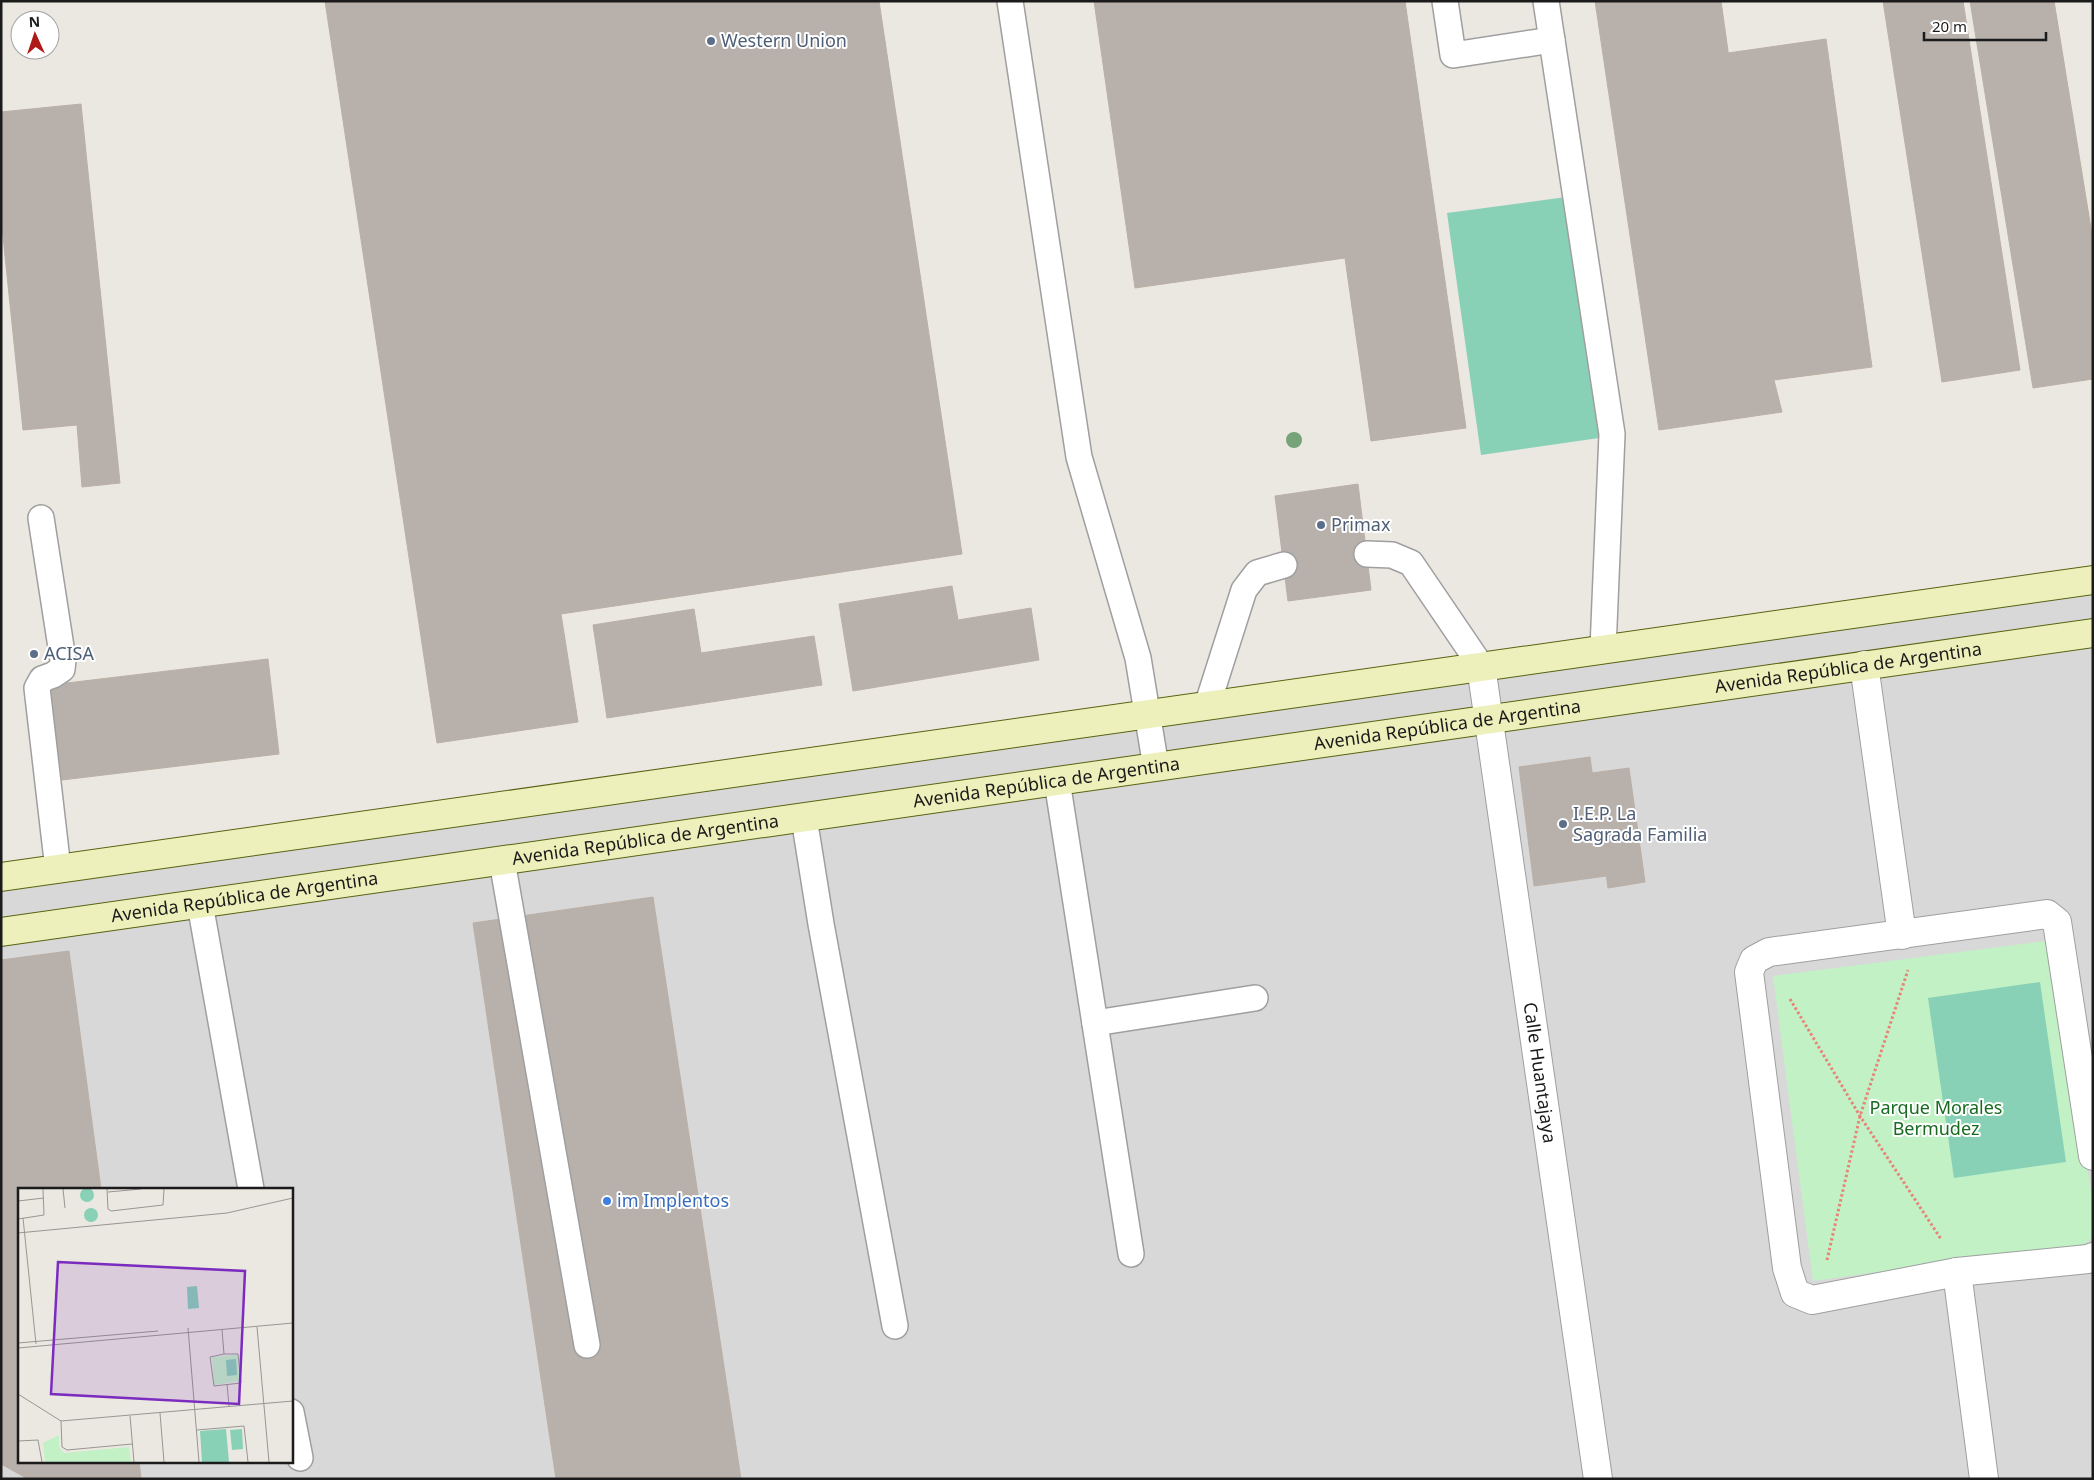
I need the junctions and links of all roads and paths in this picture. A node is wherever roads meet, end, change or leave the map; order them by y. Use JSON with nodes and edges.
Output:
{"nodes":[{"id":1,"x":1010,"y":1,"type":"edge"},
{"id":2,"x":1445,"y":1,"type":"edge"},
{"id":3,"x":1546,"y":1,"type":"edge"},
{"id":4,"x":1552,"y":40,"type":"junction"},
{"id":5,"x":41,"y":518,"type":"dead end"},
{"id":6,"x":1367,"y":554,"type":"dead end"},
{"id":7,"x":1284,"y":564,"type":"dead end"},
{"id":8,"x":2093,"y":580,"type":"edge"},
{"id":9,"x":2093,"y":633,"type":"edge"},
{"id":10,"x":1604,"y":649,"type":"junction"},
{"id":11,"x":1481,"y":666,"type":"junction"},
{"id":12,"x":1864,"y":666,"type":"junction"},
{"id":13,"x":1207,"y":706,"type":"junction"},
{"id":14,"x":1149,"y":714,"type":"junction"},
{"id":15,"x":1490,"y":719,"type":"junction"},
{"id":16,"x":1156,"y":766,"type":"junction"},
{"id":17,"x":1057,"y":781,"type":"junction"},
{"id":18,"x":804,"y":818,"type":"junction"},
{"id":19,"x":502,"y":861,"type":"junction"},
{"id":20,"x":58,"y":869,"type":"junction"},
{"id":21,"x":1,"y":877,"type":"edge"},
{"id":22,"x":200,"y":904,"type":"junction"},
{"id":23,"x":1,"y":932,"type":"edge"},
{"id":24,"x":1902,"y":935,"type":"junction"},
{"id":25,"x":1754,"y":960,"type":"junction"},
{"id":26,"x":1255,"y":998,"type":"dead end"},
{"id":27,"x":1095,"y":1023,"type":"junction"},
{"id":28,"x":1860,"y":1116,"type":"junction"},
{"id":29,"x":2093,"y":1156,"type":"edge"},
{"id":30,"x":252,"y":1188,"type":"edge"},
{"id":31,"x":1131,"y":1254,"type":"dead end"},
{"id":32,"x":2093,"y":1257,"type":"edge"},
{"id":33,"x":1957,"y":1272,"type":"junction"},
{"id":34,"x":1795,"y":1293,"type":"junction"},
{"id":35,"x":895,"y":1326,"type":"dead end"},
{"id":36,"x":587,"y":1345,"type":"dead end"},
{"id":37,"x":292,"y":1417,"type":"edge"},
{"id":38,"x":300,"y":1458,"type":"dead end"},
{"id":39,"x":1598,"y":1479,"type":"edge"},
{"id":40,"x":1984,"y":1479,"type":"edge"}],
"edges":[{"from":1,"to":14,"type":"lane"},
{"from":2,"to":4,"type":"lane"},
{"from":3,"to":4,"type":"lane"},
{"from":4,"to":10,"type":"lane"},
{"from":5,"to":20,"type":"lane"},
{"from":6,"to":11,"type":"lane"},
{"from":7,"to":13,"type":"lane"},
{"from":8,"to":10,"type":"main road"},
{"from":9,"to":12,"type":"main road","name":"Avenida República de Argentina"},
{"from":10,"to":11,"type":"main road"},
{"from":11,"to":13,"type":"main road"},
{"from":11,"to":15,"type":"street","name":"Calle Huantajaya"},
{"from":12,"to":15,"type":"main road","name":"Avenida República de Argentina"},
{"from":12,"to":24,"type":"street"},
{"from":13,"to":14,"type":"main road"},
{"from":14,"to":16,"type":"lane"},
{"from":14,"to":20,"type":"main road"},
{"from":15,"to":16,"type":"main road","name":"Avenida República de Argentina"},
{"from":15,"to":39,"type":"street","name":"Calle Huantajaya"},
{"from":16,"to":17,"type":"main road","name":"Avenida República de Argentina"},
{"from":17,"to":18,"type":"main road","name":"Avenida República de Argentina"},
{"from":17,"to":27,"type":"lane"},
{"from":18,"to":19,"type":"main road","name":"Avenida República de Argentina"},
{"from":18,"to":35,"type":"lane"},
{"from":19,"to":22,"type":"main road","name":"Avenida República de Argentina"},
{"from":19,"to":36,"type":"lane"},
{"from":20,"to":21,"type":"main road"},
{"from":22,"to":23,"type":"main road","name":"Avenida República de Argentina"},
{"from":22,"to":30,"type":"lane"},
{"from":24,"to":25,"type":"street"},
{"from":24,"to":28,"type":"path"},
{"from":24,"to":29,"type":"street"},
{"from":25,"to":28,"type":"path"},
{"from":25,"to":34,"type":"street"},
{"from":26,"to":27,"type":"lane"},
{"from":27,"to":31,"type":"lane"},
{"from":28,"to":33,"type":"path"},
{"from":28,"to":34,"type":"path"},
{"from":32,"to":33,"type":"street"},
{"from":33,"to":34,"type":"street"},
{"from":33,"to":40,"type":"street"},
{"from":37,"to":38,"type":"lane"}]}
